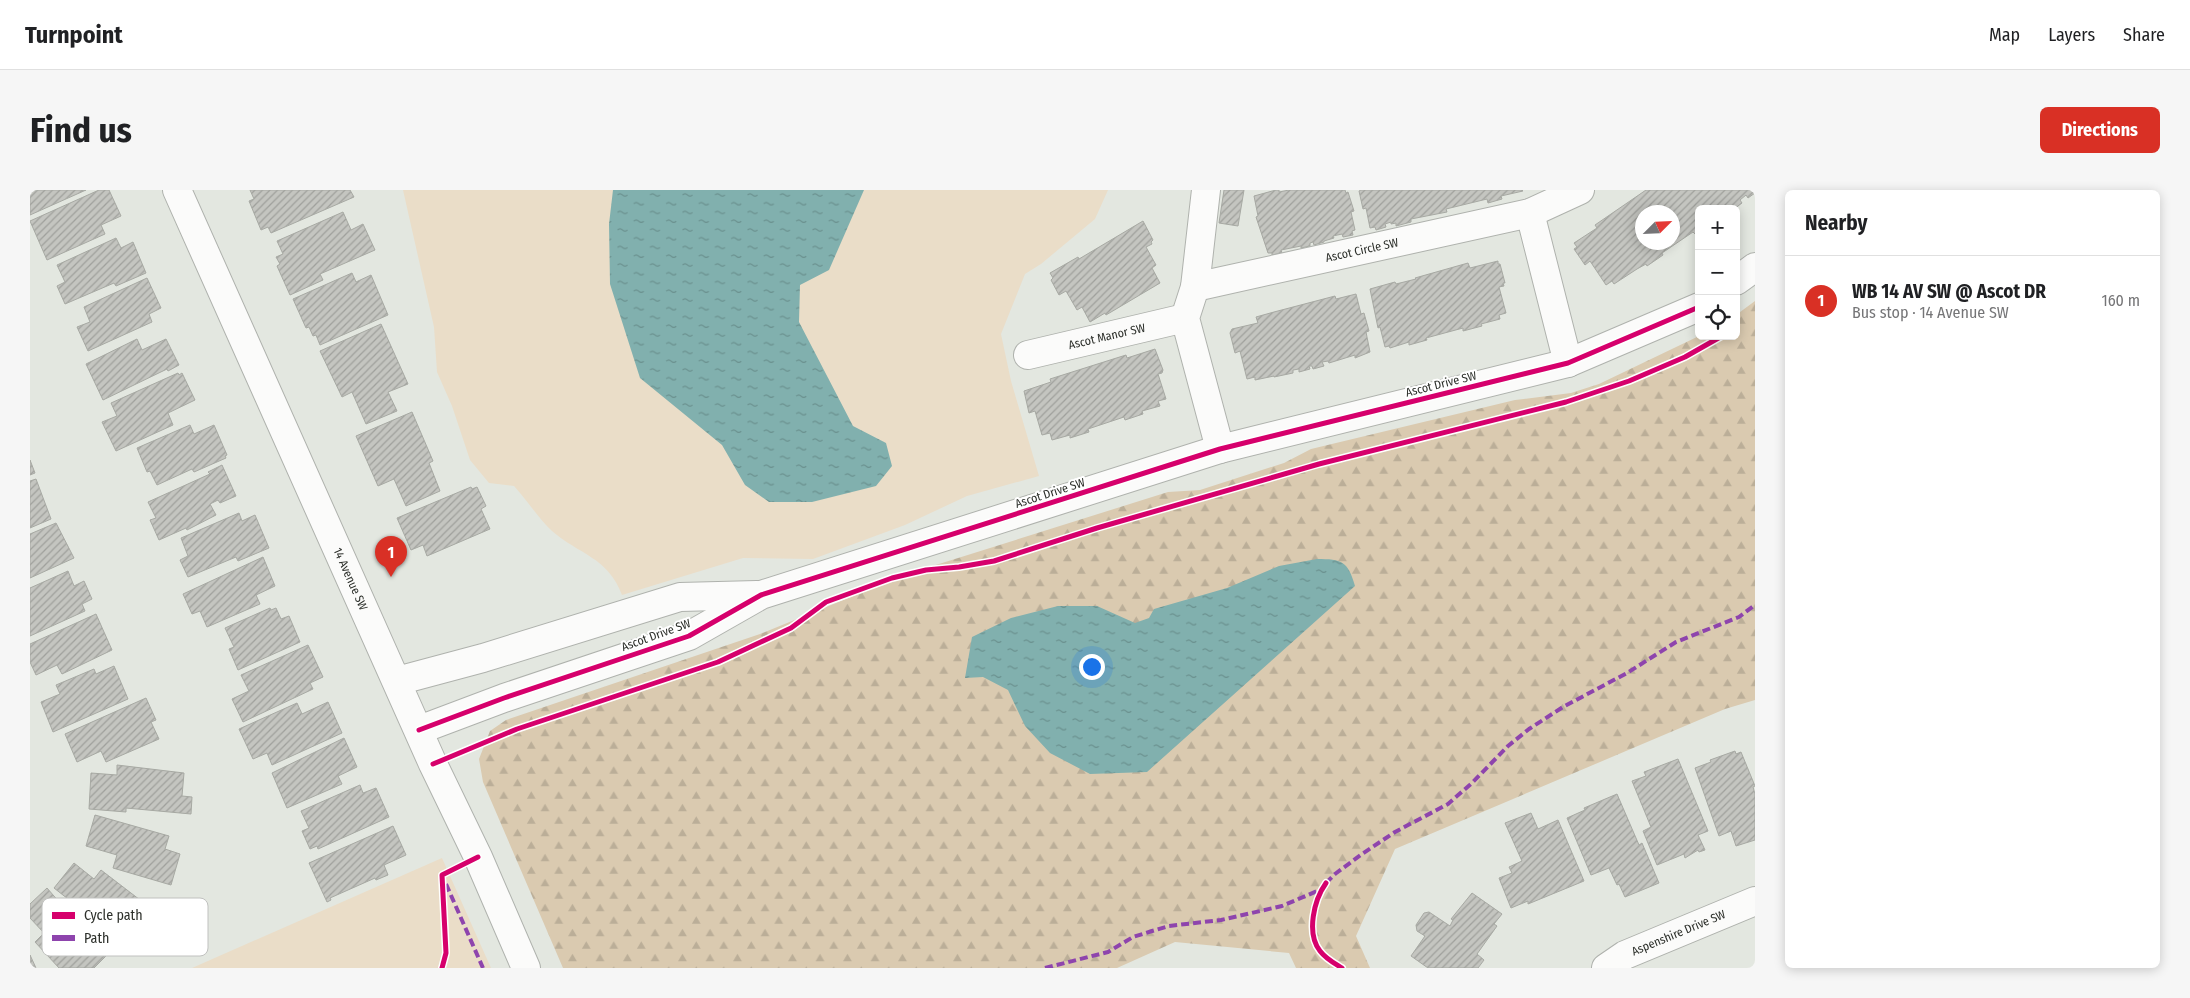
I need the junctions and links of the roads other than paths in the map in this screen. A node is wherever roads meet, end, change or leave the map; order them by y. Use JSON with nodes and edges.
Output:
{"nodes":[{"id":1,"x":177,"y":190,"type":"edge"},
{"id":2,"x":1206,"y":190,"type":"edge"},
{"id":3,"x":1580,"y":190,"type":"edge"},
{"id":4,"x":1530,"y":213,"type":"junction"},
{"id":5,"x":1755,"y":267,"type":"edge"},
{"id":6,"x":1740,"y":278,"type":"edge"},
{"id":7,"x":1195,"y":287,"type":"junction"},
{"id":8,"x":1695,"y":309,"type":"edge"},
{"id":9,"x":1186,"y":318,"type":"junction"},
{"id":10,"x":1028,"y":355,"type":"dead end"},
{"id":11,"x":1568,"y":363,"type":"junction"},
{"id":12,"x":1220,"y":449,"type":"junction"},
{"id":13,"x":761,"y":595,"type":"junction"},
{"id":14,"x":397,"y":681,"type":"junction"},
{"id":15,"x":419,"y":730,"type":"junction"},
{"id":16,"x":1755,"y":901,"type":"edge"},
{"id":17,"x":526,"y":968,"type":"edge"},
{"id":18,"x":1606,"y":968,"type":"edge"}],
"edges":[{"from":1,"to":14,"type":"street","name":"14 Avenue SW"},
{"from":2,"to":7,"type":"street"},
{"from":3,"to":4,"type":"street","name":"Ascot Circle SW"},
{"from":4,"to":7,"type":"street","name":"Ascot Circle SW"},
{"from":4,"to":11,"type":"street"},
{"from":5,"to":6,"type":"street"},
{"from":7,"to":9,"type":"street"},
{"from":8,"to":11,"type":"street","name":"Ascot Drive SW"},
{"from":9,"to":10,"type":"street","name":"Ascot Manor SW"},
{"from":9,"to":12,"type":"street"},
{"from":11,"to":12,"type":"street","name":"Ascot Drive SW"},
{"from":12,"to":13,"type":"street","name":"Ascot Drive SW"},
{"from":13,"to":14,"type":"street","name":"Ascot Drive SW"},
{"from":13,"to":15,"type":"street","name":"Ascot Drive SW"},
{"from":14,"to":15,"type":"street","name":"14 Avenue SW"},
{"from":15,"to":17,"type":"street","name":"14 Avenue SW"},
{"from":16,"to":18,"type":"street","name":"Aspenshire Drive SW"}]}
